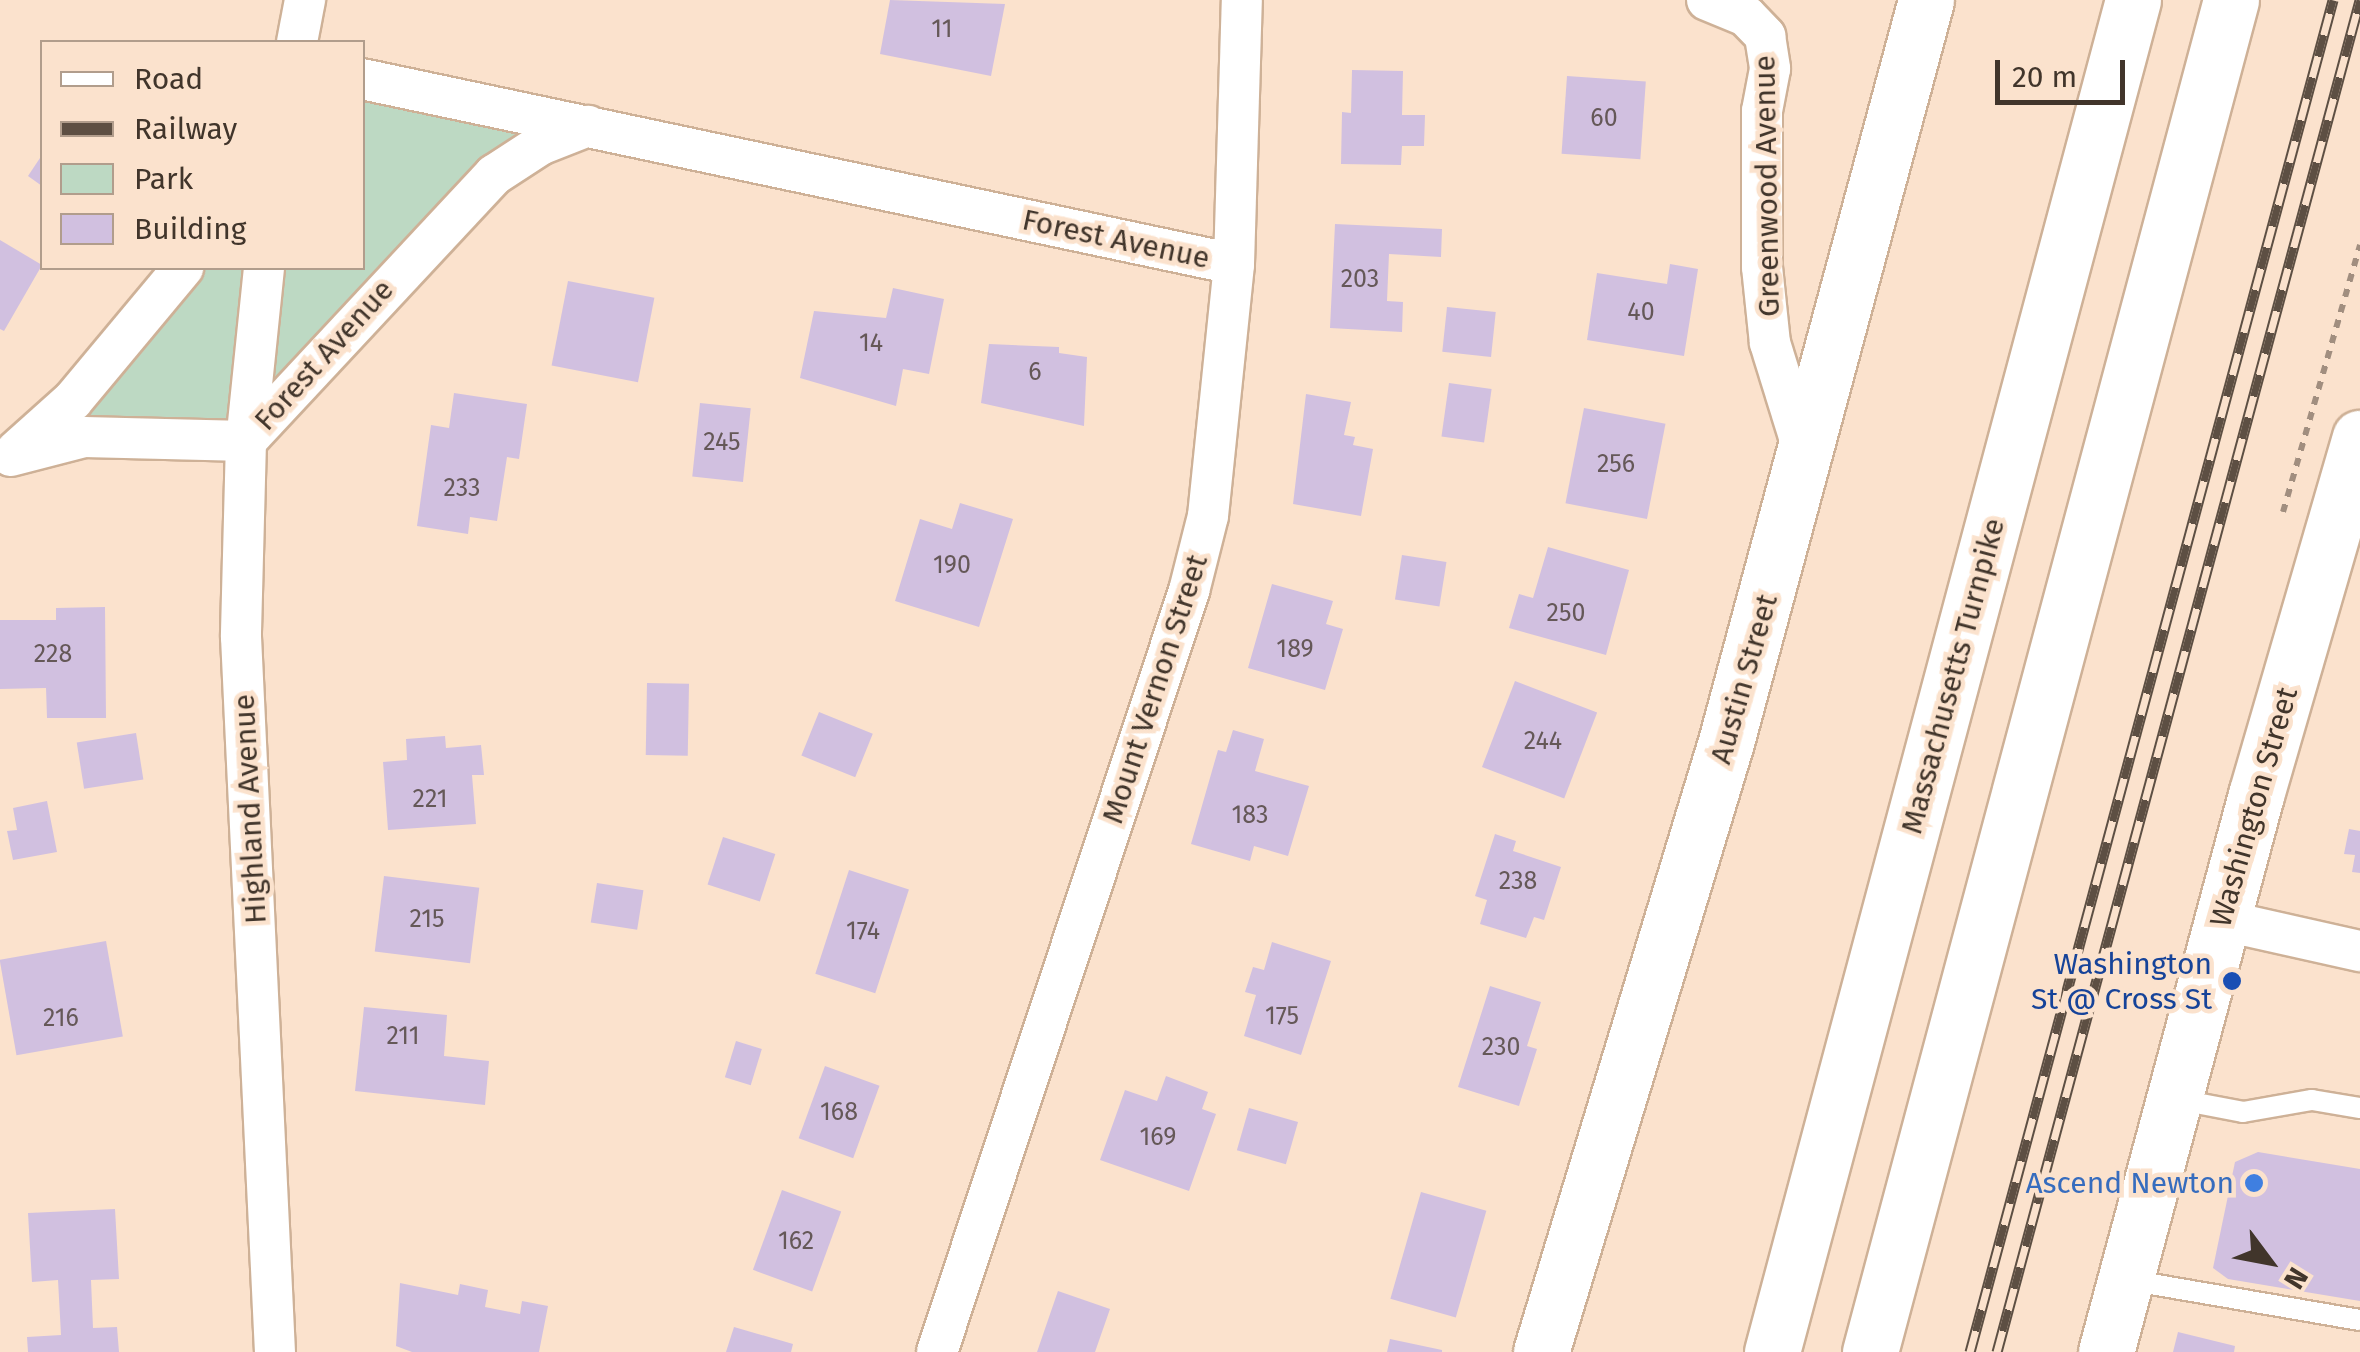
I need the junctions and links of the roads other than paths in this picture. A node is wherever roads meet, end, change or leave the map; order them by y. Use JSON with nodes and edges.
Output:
{"nodes":[{"id":1,"x":305,"y":0,"type":"edge"},
{"id":2,"x":1242,"y":0,"type":"edge"},
{"id":3,"x":1707,"y":0,"type":"edge"},
{"id":4,"x":1926,"y":0,"type":"edge"},
{"id":5,"x":2133,"y":0,"type":"edge"},
{"id":6,"x":2230,"y":0,"type":"edge"},
{"id":7,"x":298,"y":40,"type":"edge"},
{"id":8,"x":365,"y":80,"type":"edge"},
{"id":9,"x":588,"y":126,"type":"junction"},
{"id":10,"x":1234,"y":264,"type":"junction"},
{"id":11,"x":182,"y":270,"type":"edge"},
{"id":12,"x":264,"y":270,"type":"edge"},
{"id":13,"x":2360,"y":438,"type":"edge"},
{"id":14,"x":246,"y":441,"type":"junction"},
{"id":15,"x":6,"y":458,"type":"edge"},
{"id":16,"x":1806,"y":459,"type":"junction"},
{"id":17,"x":2347,"y":536,"type":"edge"},
{"id":18,"x":2221,"y":920,"type":"junction"},
{"id":19,"x":2360,"y":952,"type":"edge"},
{"id":20,"x":2173,"y":1098,"type":"junction"},
{"id":21,"x":2360,"y":1108,"type":"edge"},
{"id":22,"x":2126,"y":1280,"type":"junction"},
{"id":23,"x":2360,"y":1320,"type":"edge"},
{"id":24,"x":275,"y":1352,"type":"edge"},
{"id":25,"x":937,"y":1352,"type":"edge"},
{"id":26,"x":1540,"y":1352,"type":"edge"},
{"id":27,"x":1772,"y":1352,"type":"edge"},
{"id":28,"x":1870,"y":1352,"type":"edge"},
{"id":29,"x":2106,"y":1352,"type":"edge"}],
"edges":[{"from":1,"to":7,"type":"street"},
{"from":2,"to":10,"type":"street","name":"Mount Vernon Street"},
{"from":3,"to":16,"type":"street","name":"Greenwood Avenue"},
{"from":4,"to":16,"type":"main road","name":"Austin Street"},
{"from":5,"to":27,"type":"main road","name":"Massachusetts Turnpike"},
{"from":6,"to":28,"type":"main road"},
{"from":8,"to":9,"type":"street","name":"Forest Avenue"},
{"from":9,"to":10,"type":"street","name":"Forest Avenue"},
{"from":9,"to":14,"type":"street","name":"Forest Avenue"},
{"from":10,"to":25,"type":"street","name":"Mount Vernon Street"},
{"from":11,"to":15,"type":"street","name":"Forest Avenue"},
{"from":12,"to":14,"type":"street","name":"Highland Avenue"},
{"from":13,"to":17,"type":"main road","name":"Washington Street"},
{"from":14,"to":15,"type":"street","name":"Forest Avenue"},
{"from":14,"to":24,"type":"street","name":"Highland Avenue"},
{"from":16,"to":26,"type":"main road","name":"Austin Street"},
{"from":17,"to":18,"type":"main road","name":"Washington Street"},
{"from":18,"to":19,"type":"street"},
{"from":18,"to":20,"type":"main road","name":"Washington Street"},
{"from":20,"to":21,"type":"lane"},
{"from":20,"to":22,"type":"main road","name":"Washington Street"},
{"from":22,"to":23,"type":"lane"},
{"from":22,"to":29,"type":"main road","name":"Washington Street"}]}
